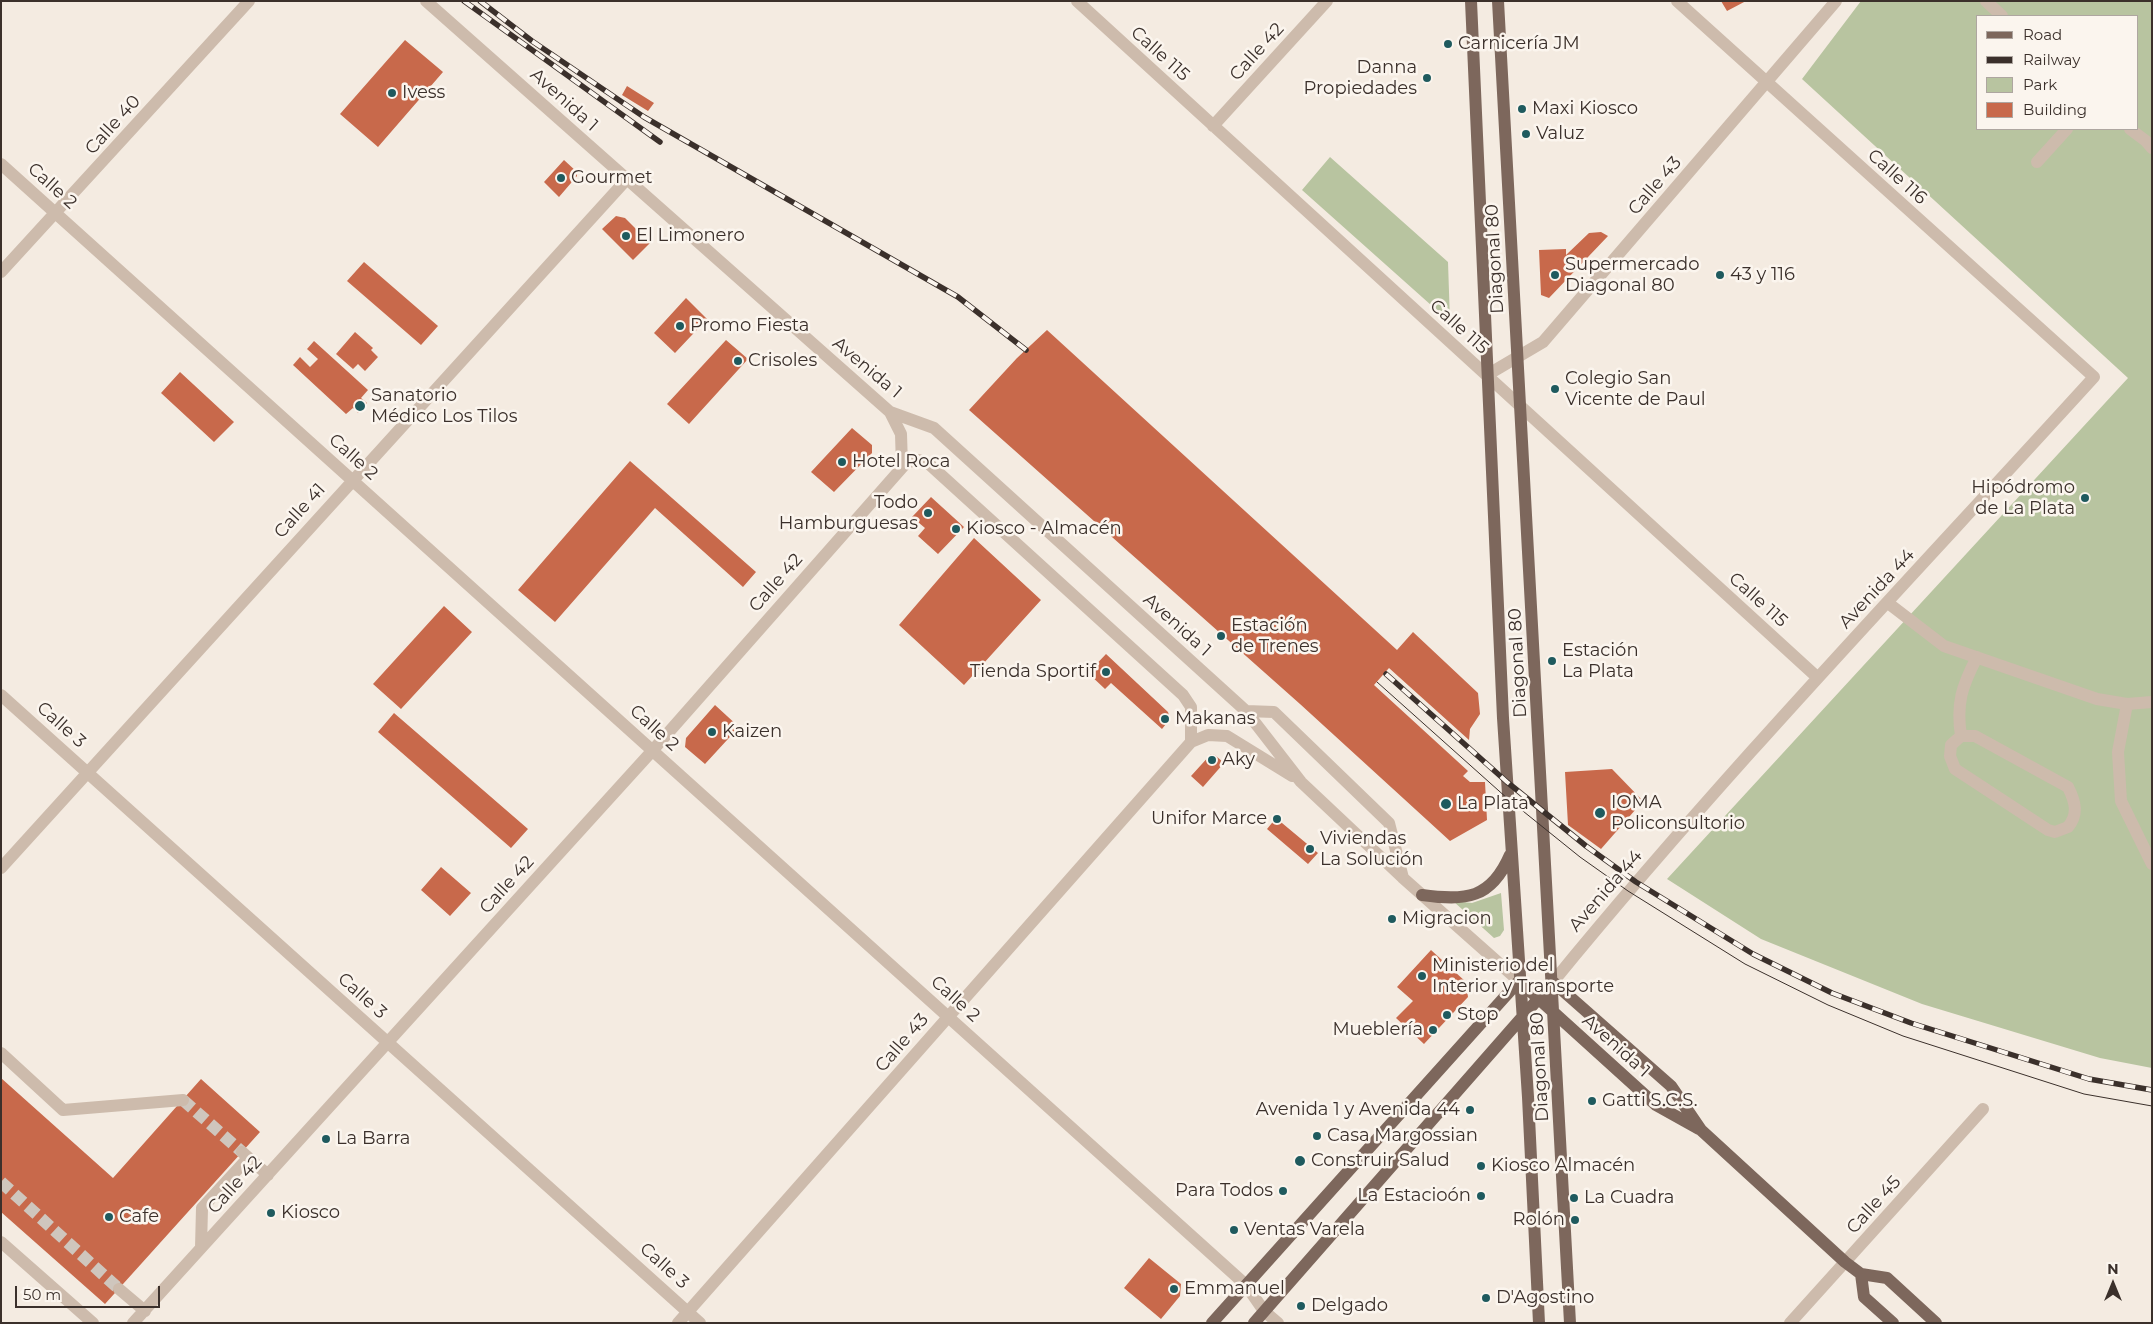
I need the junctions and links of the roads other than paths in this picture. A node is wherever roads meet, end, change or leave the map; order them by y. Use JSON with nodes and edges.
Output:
{"nodes":[{"id":1,"x":249,"y":1,"type":"edge"},
{"id":2,"x":426,"y":1,"type":"edge"},
{"id":3,"x":1077,"y":1,"type":"edge"},
{"id":4,"x":1327,"y":1,"type":"edge"},
{"id":5,"x":1471,"y":1,"type":"edge"},
{"id":6,"x":1498,"y":1,"type":"edge"},
{"id":7,"x":1677,"y":1,"type":"edge"},
{"id":8,"x":1836,"y":1,"type":"edge"},
{"id":9,"x":1986,"y":1,"type":"edge"},
{"id":10,"x":2001,"y":15,"type":"edge"},
{"id":11,"x":1767,"y":83,"type":"junction"},
{"id":12,"x":1213,"y":126,"type":"junction"},
{"id":13,"x":2066,"y":130,"type":"edge"},
{"id":14,"x":2131,"y":130,"type":"edge"},
{"id":15,"x":2152,"y":148,"type":"edge"},
{"id":16,"x":2037,"y":162,"type":"dead end"},
{"id":17,"x":1,"y":164,"type":"edge"},
{"id":18,"x":627,"y":179,"type":"junction"},
{"id":19,"x":56,"y":214,"type":"junction"},
{"id":20,"x":1,"y":272,"type":"edge"},
{"id":21,"x":1518,"y":359,"type":"junction"},
{"id":22,"x":1487,"y":375,"type":"junction"},
{"id":23,"x":2094,"y":377,"type":"joint"},
{"id":24,"x":1520,"y":406,"type":"junction"},
{"id":25,"x":890,"y":412,"type":"junction"},
{"id":26,"x":902,"y":466,"type":"junction"},
{"id":27,"x":352,"y":480,"type":"junction"},
{"id":28,"x":1888,"y":603,"type":"junction"},
{"id":29,"x":1977,"y":658,"type":"junction"},
{"id":30,"x":1818,"y":678,"type":"junction"},
{"id":31,"x":1,"y":695,"type":"edge"},
{"id":32,"x":2152,"y":702,"type":"edge"},
{"id":33,"x":2127,"y":704,"type":"junction"},
{"id":34,"x":1246,"y":711,"type":"junction"},
{"id":35,"x":1961,"y":736,"type":"junction"},
{"id":36,"x":1191,"y":742,"type":"junction"},
{"id":37,"x":652,"y":750,"type":"junction"},
{"id":38,"x":88,"y":772,"type":"junction"},
{"id":39,"x":1301,"y":782,"type":"junction"},
{"id":40,"x":1511,"y":852,"type":"junction"},
{"id":41,"x":2152,"y":864,"type":"edge"},
{"id":42,"x":1,"y":868,"type":"edge"},
{"id":43,"x":1403,"y":878,"type":"junction"},
{"id":44,"x":1422,"y":895,"type":"junction"},
{"id":45,"x":1519,"y":981,"type":"junction"},
{"id":46,"x":1553,"y":982,"type":"junction"},
{"id":47,"x":1538,"y":999,"type":"junction"},
{"id":48,"x":1554,"y":1014,"type":"junction"},
{"id":49,"x":949,"y":1016,"type":"junction"},
{"id":50,"x":1522,"y":1019,"type":"junction"},
{"id":51,"x":388,"y":1042,"type":"junction"},
{"id":52,"x":1,"y":1053,"type":"edge"},
{"id":53,"x":183,"y":1100,"type":"dead end"},
{"id":54,"x":1982,"y":1109,"type":"dead end"},
{"id":55,"x":1701,"y":1130,"type":"junction"},
{"id":56,"x":268,"y":1175,"type":"junction"},
{"id":57,"x":1,"y":1242,"type":"edge"},
{"id":58,"x":201,"y":1248,"type":"junction"},
{"id":59,"x":1845,"y":1262,"type":"junction"},
{"id":60,"x":1861,"y":1274,"type":"junction"},
{"id":61,"x":1246,"y":1285,"type":"junction"},
{"id":62,"x":119,"y":1289,"type":"tunnel mouth"},
{"id":63,"x":145,"y":1311,"type":"junction"},
{"id":64,"x":1264,"y":1311,"type":"junction"},
{"id":65,"x":688,"y":1312,"type":"junction"},
{"id":66,"x":93,"y":1323,"type":"edge"},
{"id":67,"x":133,"y":1323,"type":"edge"},
{"id":68,"x":678,"y":1323,"type":"edge"},
{"id":69,"x":700,"y":1323,"type":"edge"},
{"id":70,"x":1212,"y":1323,"type":"edge"},
{"id":71,"x":1254,"y":1323,"type":"edge"},
{"id":72,"x":1278,"y":1323,"type":"edge"},
{"id":73,"x":1539,"y":1323,"type":"edge"},
{"id":74,"x":1570,"y":1323,"type":"edge"},
{"id":75,"x":1790,"y":1323,"type":"edge"},
{"id":76,"x":1893,"y":1323,"type":"edge"},
{"id":77,"x":1936,"y":1323,"type":"edge"}],
"edges":[{"from":1,"to":19,"type":"street","name":"Calle 40"},
{"from":2,"to":18,"type":"street","name":"Avenida 1"},
{"from":3,"to":12,"type":"street","name":"Calle 115"},
{"from":4,"to":12,"type":"street","name":"Calle 42"},
{"from":5,"to":22,"type":"main road","name":"Diagonal 80"},
{"from":6,"to":21,"type":"main road","name":"Diagonal 80"},
{"from":7,"to":11,"type":"street","name":"Calle 116"},
{"from":8,"to":11,"type":"street","name":"Calle 43"},
{"from":9,"to":10,"type":"street"},
{"from":11,"to":21,"type":"street","name":"Calle 43"},
{"from":11,"to":23,"type":"street","name":"Calle 116"},
{"from":12,"to":22,"type":"street","name":"Calle 115"},
{"from":13,"to":16,"type":"street"},
{"from":14,"to":15,"type":"street"},
{"from":17,"to":19,"type":"street","name":"Calle 2"},
{"from":18,"to":25,"type":"street","name":"Avenida 1"},
{"from":18,"to":27,"type":"street","name":"Calle 41"},
{"from":19,"to":20,"type":"street","name":"Calle 40"},
{"from":19,"to":27,"type":"street","name":"Calle 2"},
{"from":21,"to":22,"type":"street","name":"Calle 43"},
{"from":21,"to":24,"type":"main road","name":"Diagonal 80"},
{"from":22,"to":24,"type":"street","name":"Calle 115"},
{"from":22,"to":40,"type":"main road","name":"Diagonal 80"},
{"from":23,"to":28,"type":"street","name":"Avenida 44"},
{"from":24,"to":30,"type":"street","name":"Calle 115"},
{"from":24,"to":46,"type":"main road","name":"Diagonal 80"},
{"from":25,"to":26,"type":"street"},
{"from":25,"to":34,"type":"street","name":"Avenida 1"},
{"from":26,"to":36,"type":"street"},
{"from":26,"to":37,"type":"street","name":"Calle 42"},
{"from":27,"to":37,"type":"street","name":"Calle 2"},
{"from":27,"to":38,"type":"street","name":"Calle 41"},
{"from":28,"to":29,"type":"street"},
{"from":28,"to":30,"type":"street","name":"Avenida 44"},
{"from":29,"to":33,"type":"street"},
{"from":29,"to":35,"type":"street"},
{"from":30,"to":46,"type":"street","name":"Avenida 44"},
{"from":31,"to":38,"type":"street","name":"Calle 3"},
{"from":32,"to":33,"type":"street"},
{"from":33,"to":41,"type":"street"},
{"from":34,"to":39,"type":"street","name":"Avenida 1"},
{"from":34,"to":43,"type":"street"},
{"from":35,"to":35,"type":"street"},
{"from":36,"to":39,"type":"street"},
{"from":36,"to":49,"type":"street","name":"Calle 43"},
{"from":37,"to":49,"type":"street","name":"Calle 2"},
{"from":37,"to":51,"type":"street","name":"Calle 42"},
{"from":38,"to":42,"type":"street","name":"Calle 41"},
{"from":38,"to":51,"type":"street","name":"Calle 3"},
{"from":39,"to":43,"type":"street","name":"Avenida 1"},
{"from":40,"to":44,"type":"main road"},
{"from":40,"to":45,"type":"main road","name":"Diagonal 80"},
{"from":43,"to":44,"type":"street","name":"Avenida 1"},
{"from":44,"to":45,"type":"street","name":"Avenida 1"},
{"from":45,"to":47,"type":"main road","name":"Avenida 1"},
{"from":45,"to":50,"type":"main road","name":"Diagonal 80"},
{"from":45,"to":61,"type":"main road"},
{"from":46,"to":47,"type":"main road","name":"Avenida 44"},
{"from":46,"to":48,"type":"main road","name":"Diagonal 80"},
{"from":46,"to":55,"type":"main road","name":"Avenida 1"},
{"from":47,"to":48,"type":"main road","name":"Avenida 1"},
{"from":47,"to":50,"type":"main road","name":"Avenida 44"},
{"from":48,"to":55,"type":"main road","name":"Avenida 1"},
{"from":48,"to":74,"type":"main road","name":"Diagonal 80"},
{"from":49,"to":61,"type":"street","name":"Calle 2"},
{"from":49,"to":65,"type":"street","name":"Calle 43"},
{"from":50,"to":64,"type":"main road","name":"Avenida 44"},
{"from":50,"to":73,"type":"main road","name":"Diagonal 80"},
{"from":51,"to":56,"type":"street","name":"Calle 42"},
{"from":51,"to":65,"type":"street","name":"Calle 3"},
{"from":52,"to":53,"type":"street"},
{"from":54,"to":59,"type":"street","name":"Calle 45"},
{"from":55,"to":59,"type":"main road","name":"Avenida 1"},
{"from":56,"to":58,"type":"street","name":"Calle 42"},
{"from":56,"to":58,"type":"street"},
{"from":57,"to":66,"type":"street"},
{"from":58,"to":63,"type":"street","name":"Calle 42"},
{"from":59,"to":60,"type":"main road","name":"Avenida 1"},
{"from":59,"to":75,"type":"street","name":"Calle 45"},
{"from":60,"to":76,"type":"main road"},
{"from":60,"to":77,"type":"main road","name":"Avenida 1"},
{"from":61,"to":64,"type":"street","name":"Calle 2"},
{"from":61,"to":70,"type":"main road"},
{"from":62,"to":63,"type":"street"},
{"from":63,"to":67,"type":"street","name":"Calle 42"},
{"from":64,"to":71,"type":"main road","name":"Avenida 44"},
{"from":64,"to":72,"type":"street","name":"Calle 2"},
{"from":65,"to":68,"type":"street","name":"Calle 43"},
{"from":65,"to":69,"type":"street","name":"Calle 3"}]}
